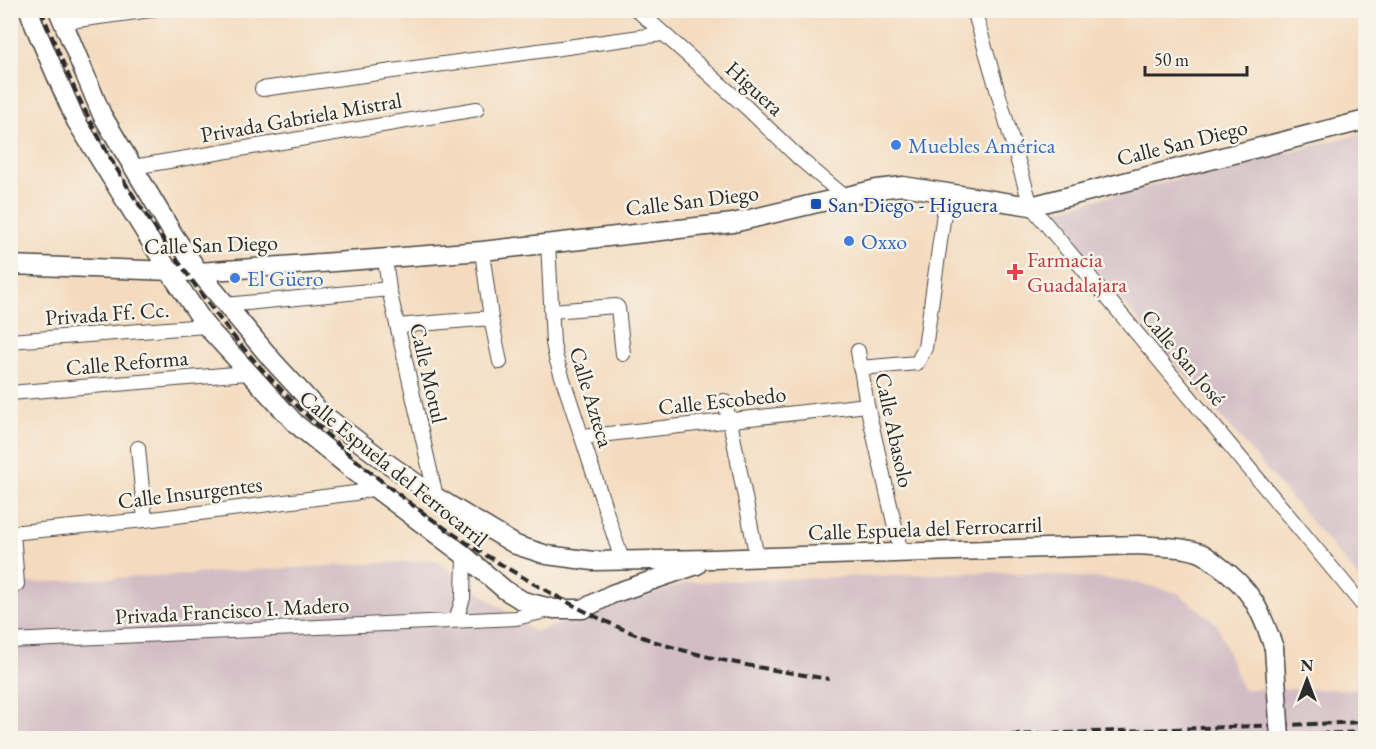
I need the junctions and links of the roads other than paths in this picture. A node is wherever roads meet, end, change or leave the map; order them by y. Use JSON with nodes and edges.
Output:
{"nodes":[{"id":1,"x":29,"y":10,"type":"edge"},
{"id":2,"x":151,"y":10,"type":"edge"},
{"id":3,"x":637,"y":10,"type":"edge"},
{"id":4,"x":974,"y":10,"type":"edge"},
{"id":5,"x":60,"y":16,"type":"edge"},
{"id":6,"x":662,"y":34,"type":"junction"},
{"id":7,"x":262,"y":89,"type":"dead end"},
{"id":8,"x":477,"y":109,"type":"dead end"},
{"id":9,"x":1365,"y":120,"type":"edge"},
{"id":10,"x":133,"y":167,"type":"junction"},
{"id":11,"x":947,"y":192,"type":"junction"},
{"id":12,"x":844,"y":196,"type":"junction"},
{"id":13,"x":1031,"y":206,"type":"junction"},
{"id":14,"x":548,"y":242,"type":"junction"},
{"id":15,"x":482,"y":250,"type":"junction"},
{"id":16,"x":385,"y":259,"type":"junction"},
{"id":17,"x":10,"y":265,"type":"edge"},
{"id":18,"x":169,"y":271,"type":"junction"},
{"id":19,"x":199,"y":272,"type":"junction"},
{"id":20,"x":389,"y":289,"type":"junction"},
{"id":21,"x":226,"y":305,"type":"junction"},
{"id":22,"x":551,"y":310,"type":"junction"},
{"id":23,"x":491,"y":318,"type":"junction"},
{"id":24,"x":206,"y":326,"type":"junction"},
{"id":25,"x":397,"y":326,"type":"junction"},
{"id":26,"x":10,"y":341,"type":"edge"},
{"id":27,"x":858,"y":351,"type":"dead end"},
{"id":28,"x":623,"y":354,"type":"dead end"},
{"id":29,"x":500,"y":362,"type":"dead end"},
{"id":30,"x":860,"y":368,"type":"junction"},
{"id":31,"x":247,"y":373,"type":"junction"},
{"id":32,"x":10,"y":393,"type":"edge"},
{"id":33,"x":724,"y":401,"type":"dead end"},
{"id":34,"x":867,"y":405,"type":"junction"},
{"id":35,"x":730,"y":421,"type":"junction"},
{"id":36,"x":582,"y":437,"type":"junction"},
{"id":37,"x":138,"y":448,"type":"dead end"},
{"id":38,"x":375,"y":488,"type":"junction"},
{"id":39,"x":436,"y":497,"type":"junction"},
{"id":40,"x":145,"y":520,"type":"junction"},
{"id":41,"x":12,"y":533,"type":"edge"},
{"id":42,"x":901,"y":553,"type":"junction"},
{"id":43,"x":464,"y":555,"type":"junction"},
{"id":44,"x":757,"y":558,"type":"junction"},
{"id":45,"x":622,"y":560,"type":"junction"},
{"id":46,"x":713,"y":560,"type":"junction"},
{"id":47,"x":17,"y":584,"type":"dead end"},
{"id":48,"x":554,"y":609,"type":"junction"},
{"id":49,"x":1365,"y":609,"type":"edge"},
{"id":50,"x":456,"y":620,"type":"junction"},
{"id":51,"x":10,"y":641,"type":"edge"},
{"id":52,"x":1280,"y":738,"type":"edge"}],
"edges":[{"from":1,"to":18,"type":"street","name":"Calle Espuela del Ferrocarril"},
{"from":2,"to":5,"type":"street"},
{"from":3,"to":6,"type":"street","name":"Higuera"},
{"from":4,"to":13,"type":"street","name":"Calle San José"},
{"from":5,"to":10,"type":"street","name":"Calle Espuela del Ferrocarril"},
{"from":6,"to":7,"type":"street"},
{"from":6,"to":12,"type":"street","name":"Higuera"},
{"from":8,"to":10,"type":"street","name":"Privada Gabriela Mistral"},
{"from":9,"to":13,"type":"street","name":"Calle San Diego"},
{"from":10,"to":19,"type":"street","name":"Calle Espuela del Ferrocarril"},
{"from":11,"to":12,"type":"street","name":"Calle San Diego"},
{"from":11,"to":13,"type":"street","name":"Calle San Diego"},
{"from":11,"to":30,"type":"street"},
{"from":12,"to":14,"type":"street","name":"Calle San Diego"},
{"from":13,"to":49,"type":"street","name":"Calle San José"},
{"from":14,"to":15,"type":"street","name":"Calle San Diego"},
{"from":14,"to":22,"type":"street","name":"Calle Azteca"},
{"from":15,"to":16,"type":"street","name":"Calle San Diego"},
{"from":15,"to":23,"type":"street"},
{"from":16,"to":19,"type":"street","name":"Calle San Diego"},
{"from":16,"to":20,"type":"street","name":"Calle Motul"},
{"from":17,"to":18,"type":"street","name":"Calle San Diego"},
{"from":18,"to":19,"type":"street","name":"Calle San Diego"},
{"from":18,"to":24,"type":"street","name":"Calle Espuela del Ferrocarril"},
{"from":19,"to":21,"type":"street","name":"Calle Espuela del Ferrocarril"},
{"from":20,"to":21,"type":"street"},
{"from":20,"to":25,"type":"street","name":"Calle Motul"},
{"from":21,"to":39,"type":"street","name":"Calle Espuela del Ferrocarril"},
{"from":22,"to":28,"type":"street"},
{"from":22,"to":36,"type":"street","name":"Calle Azteca"},
{"from":23,"to":25,"type":"street"},
{"from":23,"to":29,"type":"street"},
{"from":24,"to":26,"type":"street","name":"Privada Ff. Cc."},
{"from":24,"to":31,"type":"street","name":"Calle Espuela del Ferrocarril"},
{"from":25,"to":39,"type":"street","name":"Calle Motul"},
{"from":27,"to":30,"type":"street","name":"Calle Abasolo"},
{"from":30,"to":34,"type":"street","name":"Calle Abasolo"},
{"from":31,"to":32,"type":"street","name":"Calle Reforma"},
{"from":31,"to":38,"type":"street","name":"Calle Espuela del Ferrocarril"},
{"from":33,"to":35,"type":"street"},
{"from":34,"to":35,"type":"street","name":"Calle Escobedo"},
{"from":34,"to":42,"type":"street","name":"Calle Abasolo"},
{"from":35,"to":36,"type":"street","name":"Calle Escobedo"},
{"from":35,"to":44,"type":"street"},
{"from":36,"to":45,"type":"street","name":"Calle Azteca"},
{"from":37,"to":40,"type":"street"},
{"from":38,"to":40,"type":"street","name":"Calle Insurgentes"},
{"from":38,"to":43,"type":"street","name":"Calle Espuela del Ferrocarril"},
{"from":39,"to":45,"type":"street","name":"Calle Espuela del Ferrocarril"},
{"from":40,"to":41,"type":"street","name":"Calle Insurgentes"},
{"from":41,"to":47,"type":"street"},
{"from":42,"to":44,"type":"street","name":"Calle Espuela del Ferrocarril"},
{"from":42,"to":52,"type":"street","name":"Calle Espuela del Ferrocarril","bridge":true},
{"from":43,"to":48,"type":"street","name":"Calle Espuela del Ferrocarril"},
{"from":43,"to":50,"type":"street"},
{"from":44,"to":46,"type":"street","name":"Calle Espuela del Ferrocarril"},
{"from":45,"to":46,"type":"street","name":"Calle Espuela del Ferrocarril"},
{"from":46,"to":48,"type":"street","name":"Calle Espuela del Ferrocarril"},
{"from":48,"to":50,"type":"street","name":"Privada Francisco I. Madero"},
{"from":50,"to":51,"type":"street","name":"Privada Francisco I. Madero"}]}
